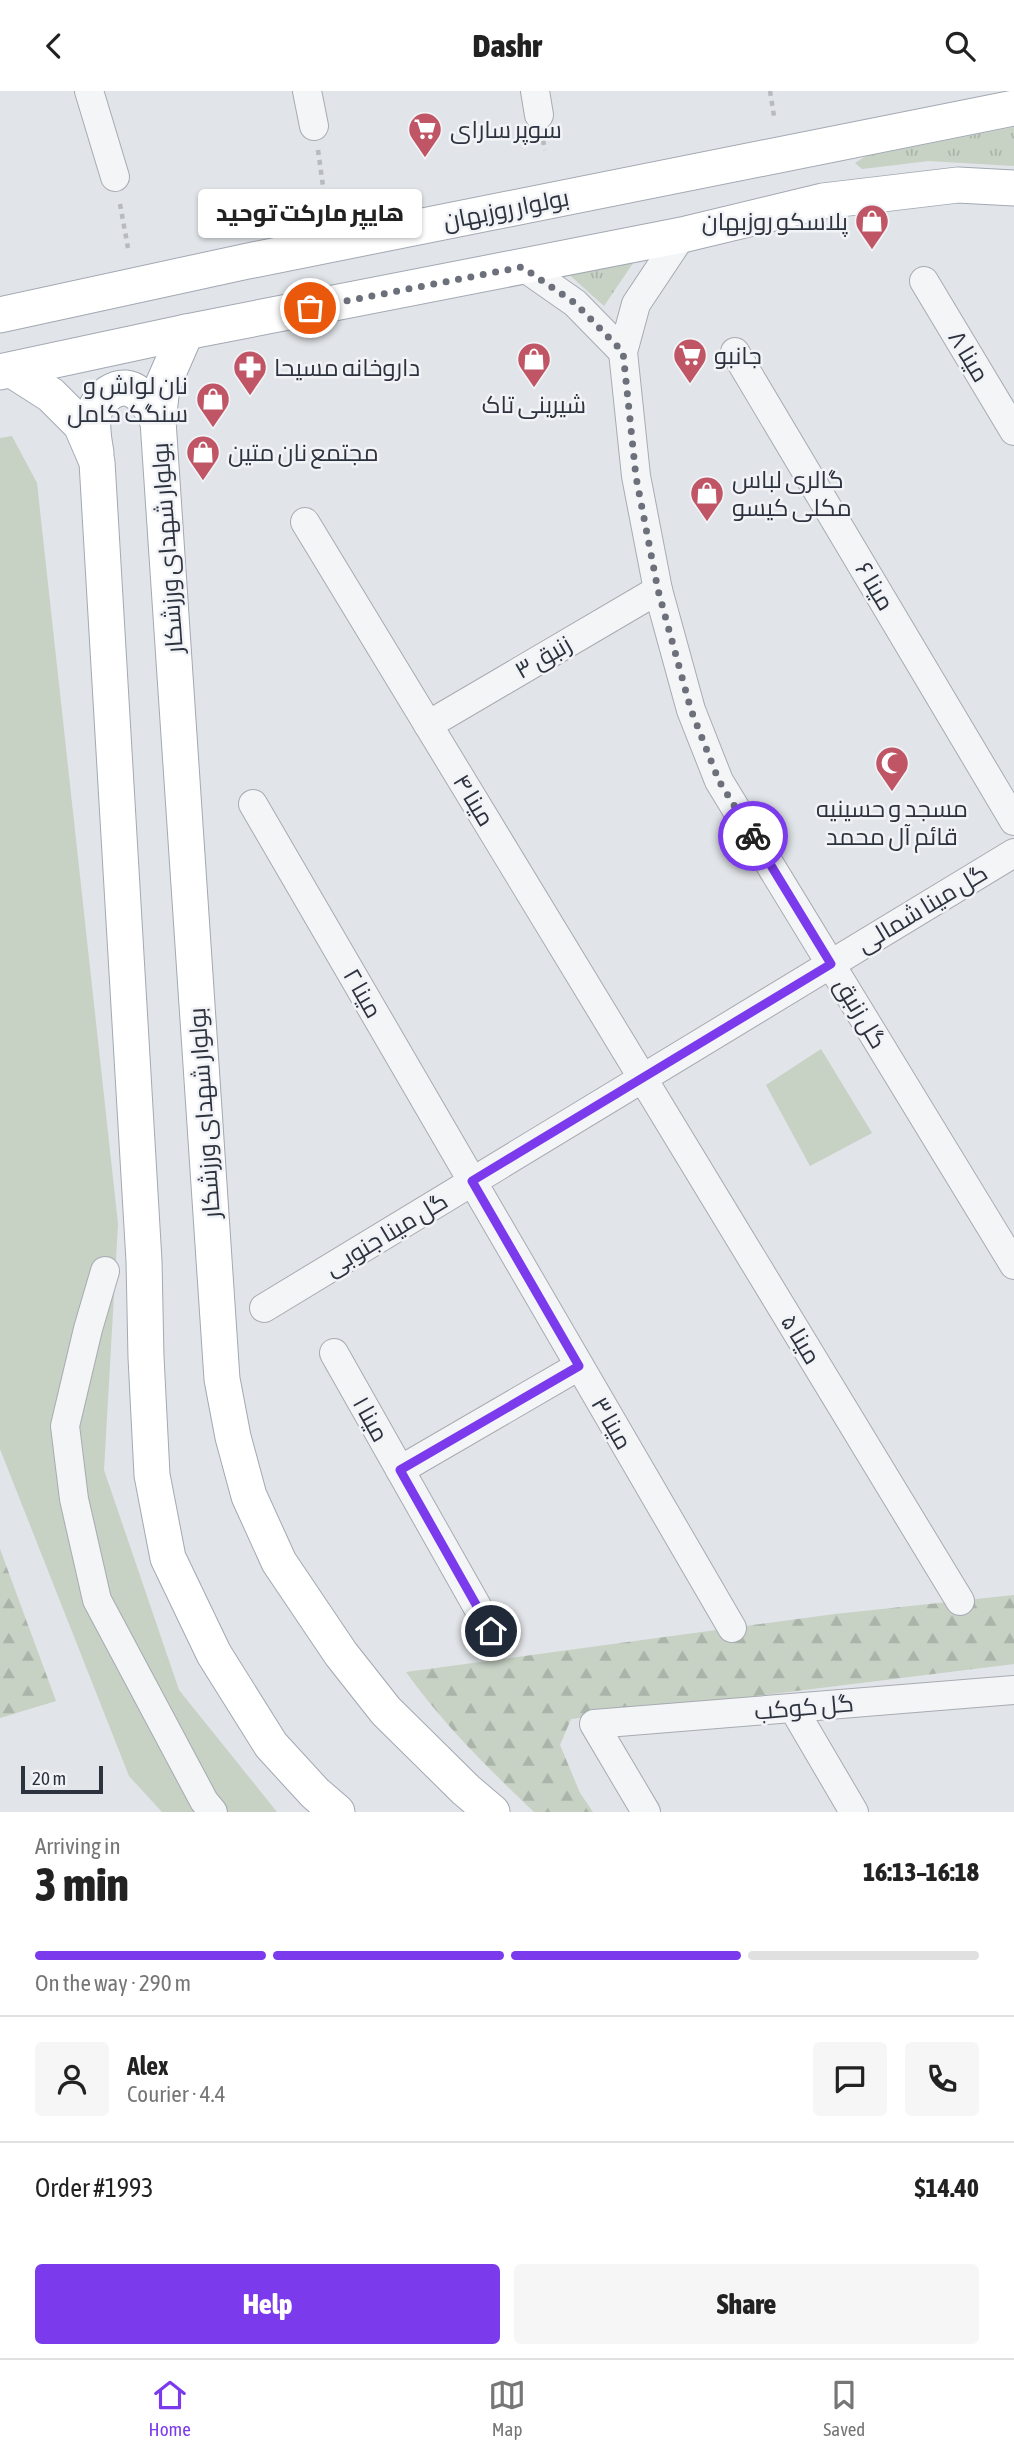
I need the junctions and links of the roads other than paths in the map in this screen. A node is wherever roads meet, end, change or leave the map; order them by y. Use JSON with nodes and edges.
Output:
{"nodes":[{"id":1,"x":89,"y":91,"type":"edge"},
{"id":2,"x":307,"y":91,"type":"edge"},
{"id":3,"x":1014,"y":108,"type":"edge"},
{"id":4,"x":314,"y":126,"type":"road end"},
{"id":5,"x":812,"y":149,"type":"junction"},
{"id":6,"x":115,"y":177,"type":"road end"},
{"id":7,"x":1014,"y":188,"type":"edge"},
{"id":8,"x":823,"y":201,"type":"junction"},
{"id":9,"x":682,"y":235,"type":"junction"},
{"id":10,"x":522,"y":267,"type":"junction"},
{"id":11,"x":924,"y":281,"type":"dead end"},
{"id":12,"x":0,"y":315,"type":"edge"},
{"id":13,"x":186,"y":332,"type":"junction"},
{"id":14,"x":623,"y":352,"type":"junction"},
{"id":15,"x":735,"y":352,"type":"dead end"},
{"id":16,"x":6,"y":371,"type":"edge"},
{"id":17,"x":158,"y":421,"type":"junction"},
{"id":18,"x":1014,"y":431,"type":"edge"},
{"id":19,"x":97,"y":462,"type":"junction"},
{"id":20,"x":305,"y":522,"type":"dead end"},
{"id":21,"x":658,"y":590,"type":"junction"},
{"id":22,"x":428,"y":725,"type":"junction"},
{"id":23,"x":253,"y":804,"type":"dead end"},
{"id":24,"x":1014,"y":821,"type":"edge"},
{"id":25,"x":1014,"y":853,"type":"edge"},
{"id":26,"x":831,"y":964,"type":"junction"},
{"id":27,"x":642,"y":1078,"type":"junction"},
{"id":28,"x":472,"y":1181,"type":"junction"},
{"id":29,"x":1014,"y":1265,"type":"edge"},
{"id":30,"x":105,"y":1271,"type":"dead end"},
{"id":31,"x":264,"y":1308,"type":"dead end"},
{"id":32,"x":334,"y":1353,"type":"dead end"},
{"id":33,"x":579,"y":1366,"type":"junction"},
{"id":34,"x":400,"y":1470,"type":"junction"},
{"id":35,"x":960,"y":1601,"type":"dead end"},
{"id":36,"x":732,"y":1628,"type":"dead end"},
{"id":37,"x":491,"y":1631,"type":"dead end"},
{"id":38,"x":1012,"y":1694,"type":"edge"},
{"id":39,"x":793,"y":1708,"type":"junction"},
{"id":40,"x":213,"y":1812,"type":"edge"},
{"id":41,"x":337,"y":1812,"type":"edge"},
{"id":42,"x":492,"y":1812,"type":"edge"},
{"id":43,"x":646,"y":1812,"type":"edge"},
{"id":44,"x":854,"y":1812,"type":"edge"}],
"edges":[{"from":1,"to":6,"type":"street"},
{"from":2,"to":4,"type":"street"},
{"from":3,"to":5,"type":"main road","name":"بولوار روزبهان"},
{"from":5,"to":8,"type":"main road"},
{"from":5,"to":12,"type":"main road","name":"بولوار روزبهان"},
{"from":7,"to":8,"type":"main road"},
{"from":8,"to":9,"type":"main road"},
{"from":9,"to":10,"type":"main road"},
{"from":9,"to":14,"type":"street","name":"گل زنبق"},
{"from":10,"to":13,"type":"main road"},
{"from":10,"to":14,"type":"street"},
{"from":11,"to":18,"type":"street","name":"مینا ۸"},
{"from":13,"to":16,"type":"main road"},
{"from":13,"to":17,"type":"main road","name":"بولوار شهدای ورزشکار"},
{"from":14,"to":21,"type":"street","name":"گل زنبق"},
{"from":15,"to":24,"type":"street","name":"مینا ۶"},
{"from":16,"to":19,"type":"main road"},
{"from":17,"to":19,"type":"main road"},
{"from":17,"to":42,"type":"main road","name":"بولوار شهدای ورزشکار"},
{"from":19,"to":41,"type":"main road"},
{"from":20,"to":22,"type":"street","name":"مینا ۴"},
{"from":21,"to":22,"type":"street","name":"زنبق ۳"},
{"from":21,"to":26,"type":"street","name":"گل زنبق"},
{"from":22,"to":27,"type":"street","name":"مینا ۴"},
{"from":23,"to":28,"type":"street","name":"مینا ۲"},
{"from":25,"to":26,"type":"street","name":"گل مینا شمالی"},
{"from":26,"to":27,"type":"street","name":"گل مینا جنوبی"},
{"from":26,"to":29,"type":"street","name":"گل زنبق"},
{"from":27,"to":28,"type":"street","name":"گل مینا جنوبی"},
{"from":27,"to":35,"type":"street","name":"مینا ۵"},
{"from":28,"to":31,"type":"street","name":"گل مینا جنوبی"},
{"from":28,"to":33,"type":"street","name":"مینا ۳"},
{"from":30,"to":40,"type":"street"},
{"from":32,"to":34,"type":"street","name":"مینا ۱"},
{"from":33,"to":34,"type":"street"},
{"from":33,"to":36,"type":"street","name":"مینا ۳"},
{"from":34,"to":37,"type":"street","name":"مینا ۱"},
{"from":38,"to":39,"type":"street","name":"گل کوکب"},
{"from":39,"to":43,"type":"street","name":"گل کوکب"},
{"from":39,"to":44,"type":"street"}]}
